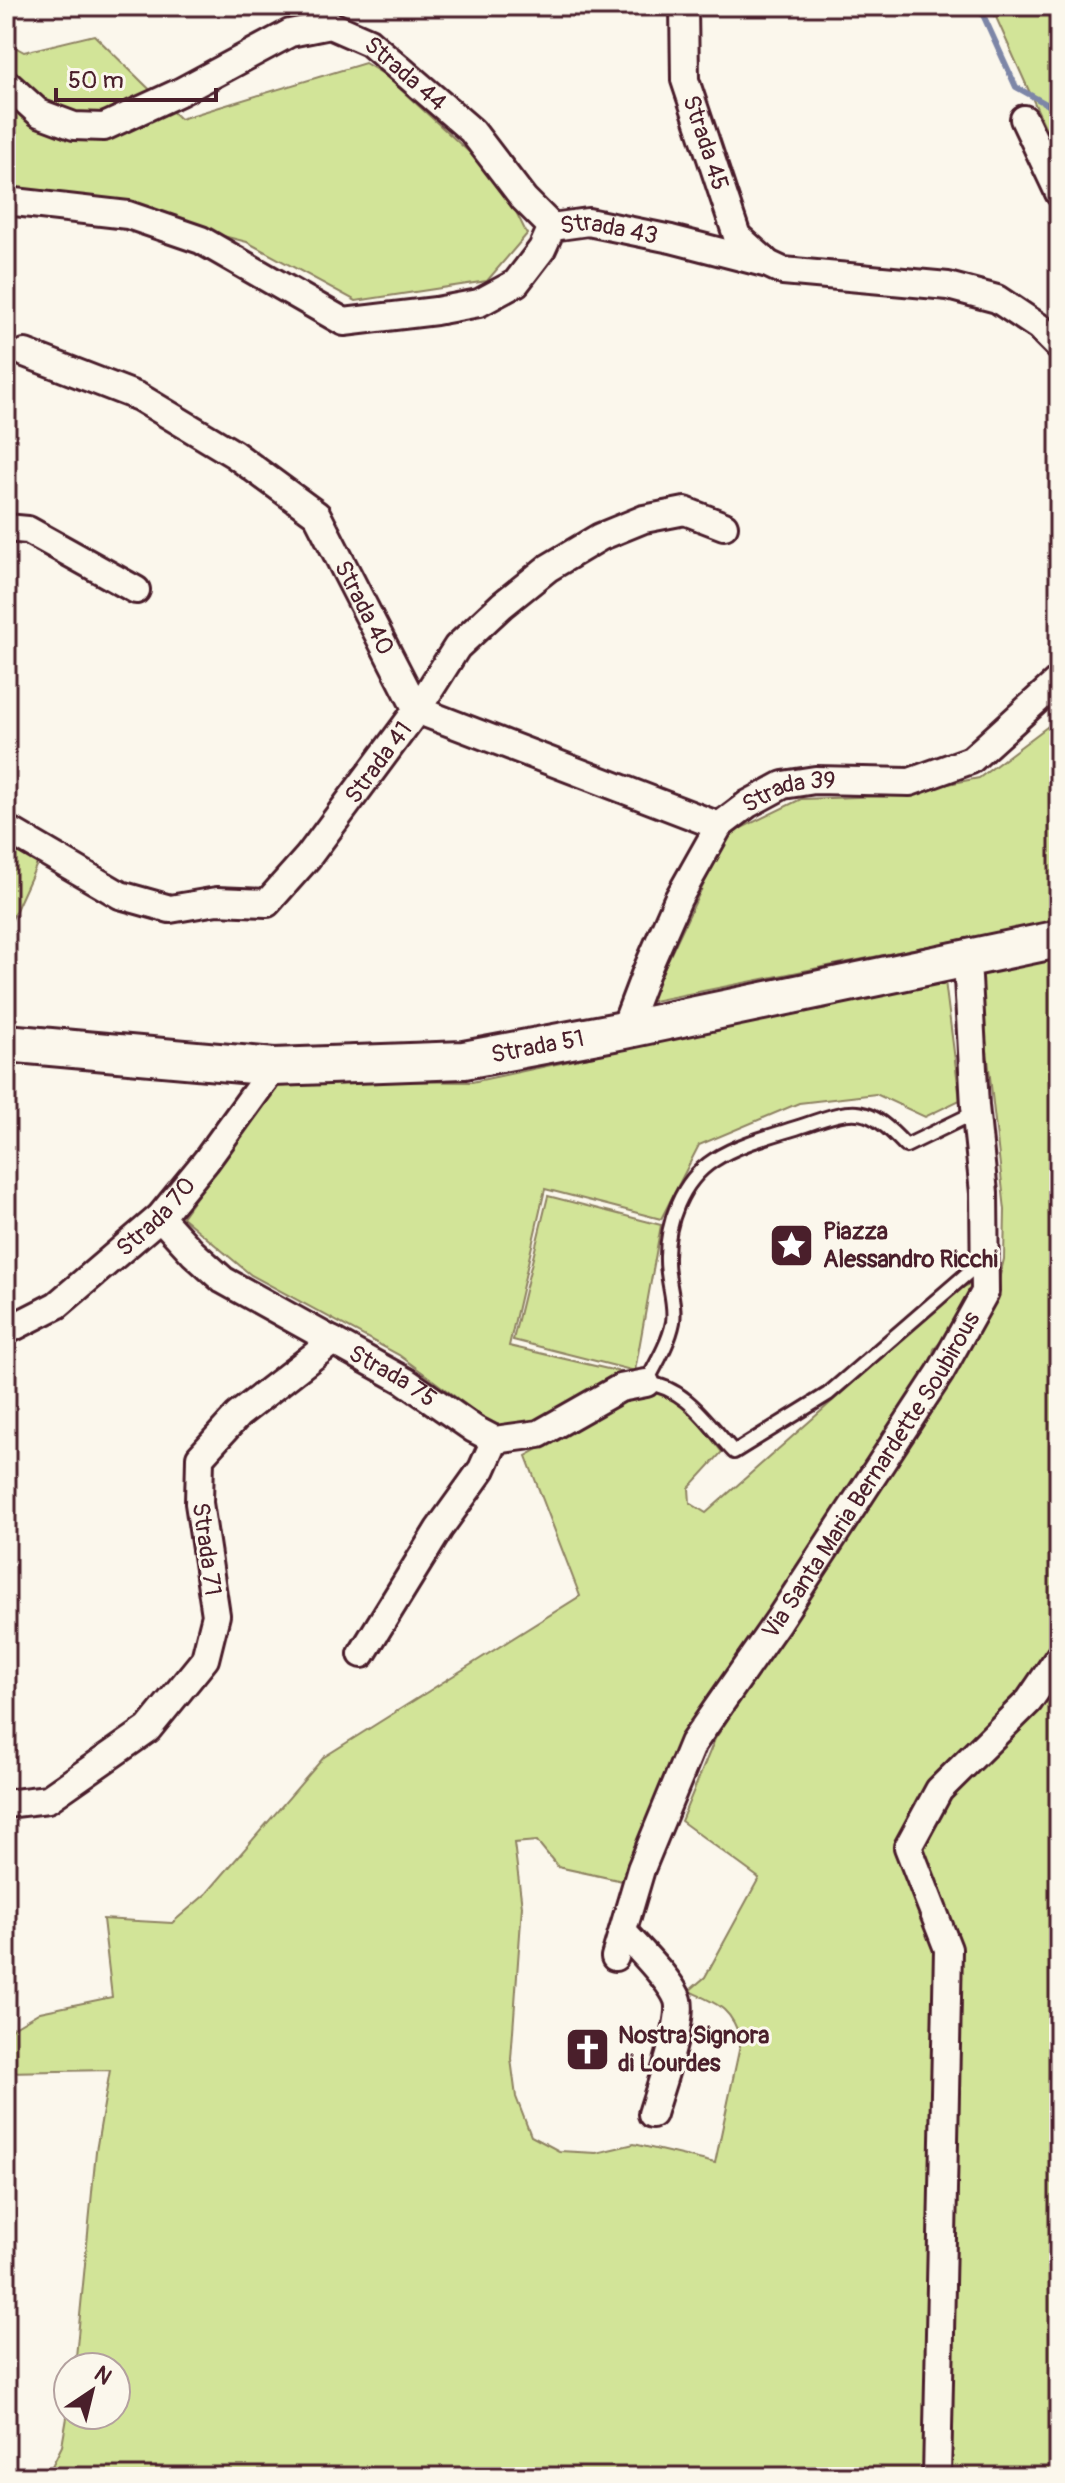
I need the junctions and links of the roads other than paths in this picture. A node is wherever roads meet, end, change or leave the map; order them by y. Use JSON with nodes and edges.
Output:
{"nodes":[{"id":1,"x":684,"y":6,"type":"edge"},
{"id":2,"x":6,"y":83,"type":"edge"},
{"id":3,"x":1024,"y":119,"type":"dead end"},
{"id":4,"x":1059,"y":193,"type":"edge"},
{"id":5,"x":6,"y":201,"type":"edge"},
{"id":6,"x":552,"y":227,"type":"junction"},
{"id":7,"x":768,"y":264,"type":"junction"},
{"id":8,"x":1059,"y":347,"type":"edge"},
{"id":9,"x":25,"y":353,"type":"dead end"},
{"id":10,"x":724,"y":526,"type":"dead end"},
{"id":11,"x":6,"y":528,"type":"edge"},
{"id":12,"x":136,"y":590,"type":"dead end"},
{"id":13,"x":1059,"y":680,"type":"edge"},
{"id":14,"x":417,"y":710,"type":"junction"},
{"id":15,"x":719,"y":826,"type":"junction"},
{"id":16,"x":14,"y":833,"type":"dead end"},
{"id":17,"x":1059,"y":939,"type":"edge"},
{"id":18,"x":967,"y":960,"type":"junction"},
{"id":19,"x":624,"y":1030,"type":"junction"},
{"id":20,"x":6,"y":1043,"type":"edge"},
{"id":21,"x":274,"y":1067,"type":"junction"},
{"id":22,"x":976,"y":1112,"type":"junction"},
{"id":23,"x":160,"y":1217,"type":"junction"},
{"id":24,"x":986,"y":1257,"type":"junction"},
{"id":25,"x":6,"y":1331,"type":"edge"},
{"id":26,"x":333,"y":1341,"type":"junction"},
{"id":27,"x":646,"y":1383,"type":"junction"},
{"id":28,"x":495,"y":1440,"type":"junction"},
{"id":29,"x":362,"y":1654,"type":"dead end"},
{"id":30,"x":1059,"y":1657,"type":"edge"},
{"id":31,"x":6,"y":1804,"type":"edge"},
{"id":32,"x":652,"y":2114,"type":"dead end"},
{"id":33,"x":937,"y":2477,"type":"edge"}],
"edges":[{"from":1,"to":7,"type":"street","name":"Strada 45"},
{"from":2,"to":6,"type":"street","name":"Strada 44"},
{"from":3,"to":4,"type":"street"},
{"from":5,"to":6,"type":"street","name":"Strada 43"},
{"from":6,"to":7,"type":"street","name":"Strada 43"},
{"from":7,"to":8,"type":"street","name":"Strada 43"},
{"from":9,"to":14,"type":"street","name":"Strada 40"},
{"from":10,"to":14,"type":"street","name":"Strada 41"},
{"from":11,"to":12,"type":"street"},
{"from":13,"to":15,"type":"street","name":"Strada 39"},
{"from":14,"to":15,"type":"street"},
{"from":14,"to":16,"type":"street","name":"Strada 41"},
{"from":15,"to":19,"type":"street","name":"Strada 39"},
{"from":17,"to":18,"type":"street","name":"Strada 51"},
{"from":18,"to":19,"type":"street","name":"Strada 51"},
{"from":18,"to":22,"type":"street","name":"Via Santa Maria Bernardette Soubirous"},
{"from":19,"to":21,"type":"street","name":"Strada 51"},
{"from":20,"to":21,"type":"street","name":"Strada 51"},
{"from":21,"to":23,"type":"street","name":"Strada 70"},
{"from":22,"to":24,"type":"street","name":"Via Santa Maria Bernardette Soubirous"},
{"from":22,"to":27,"type":"lane"},
{"from":23,"to":25,"type":"street","name":"Strada 70"},
{"from":23,"to":26,"type":"street","name":"Strada 75"},
{"from":24,"to":27,"type":"lane"},
{"from":24,"to":32,"type":"street","name":"Via Santa Maria Bernardette Soubirous"},
{"from":26,"to":28,"type":"street","name":"Strada 75"},
{"from":26,"to":31,"type":"street","name":"Strada 71"},
{"from":27,"to":28,"type":"street"},
{"from":28,"to":29,"type":"street"},
{"from":30,"to":33,"type":"street"}]}
